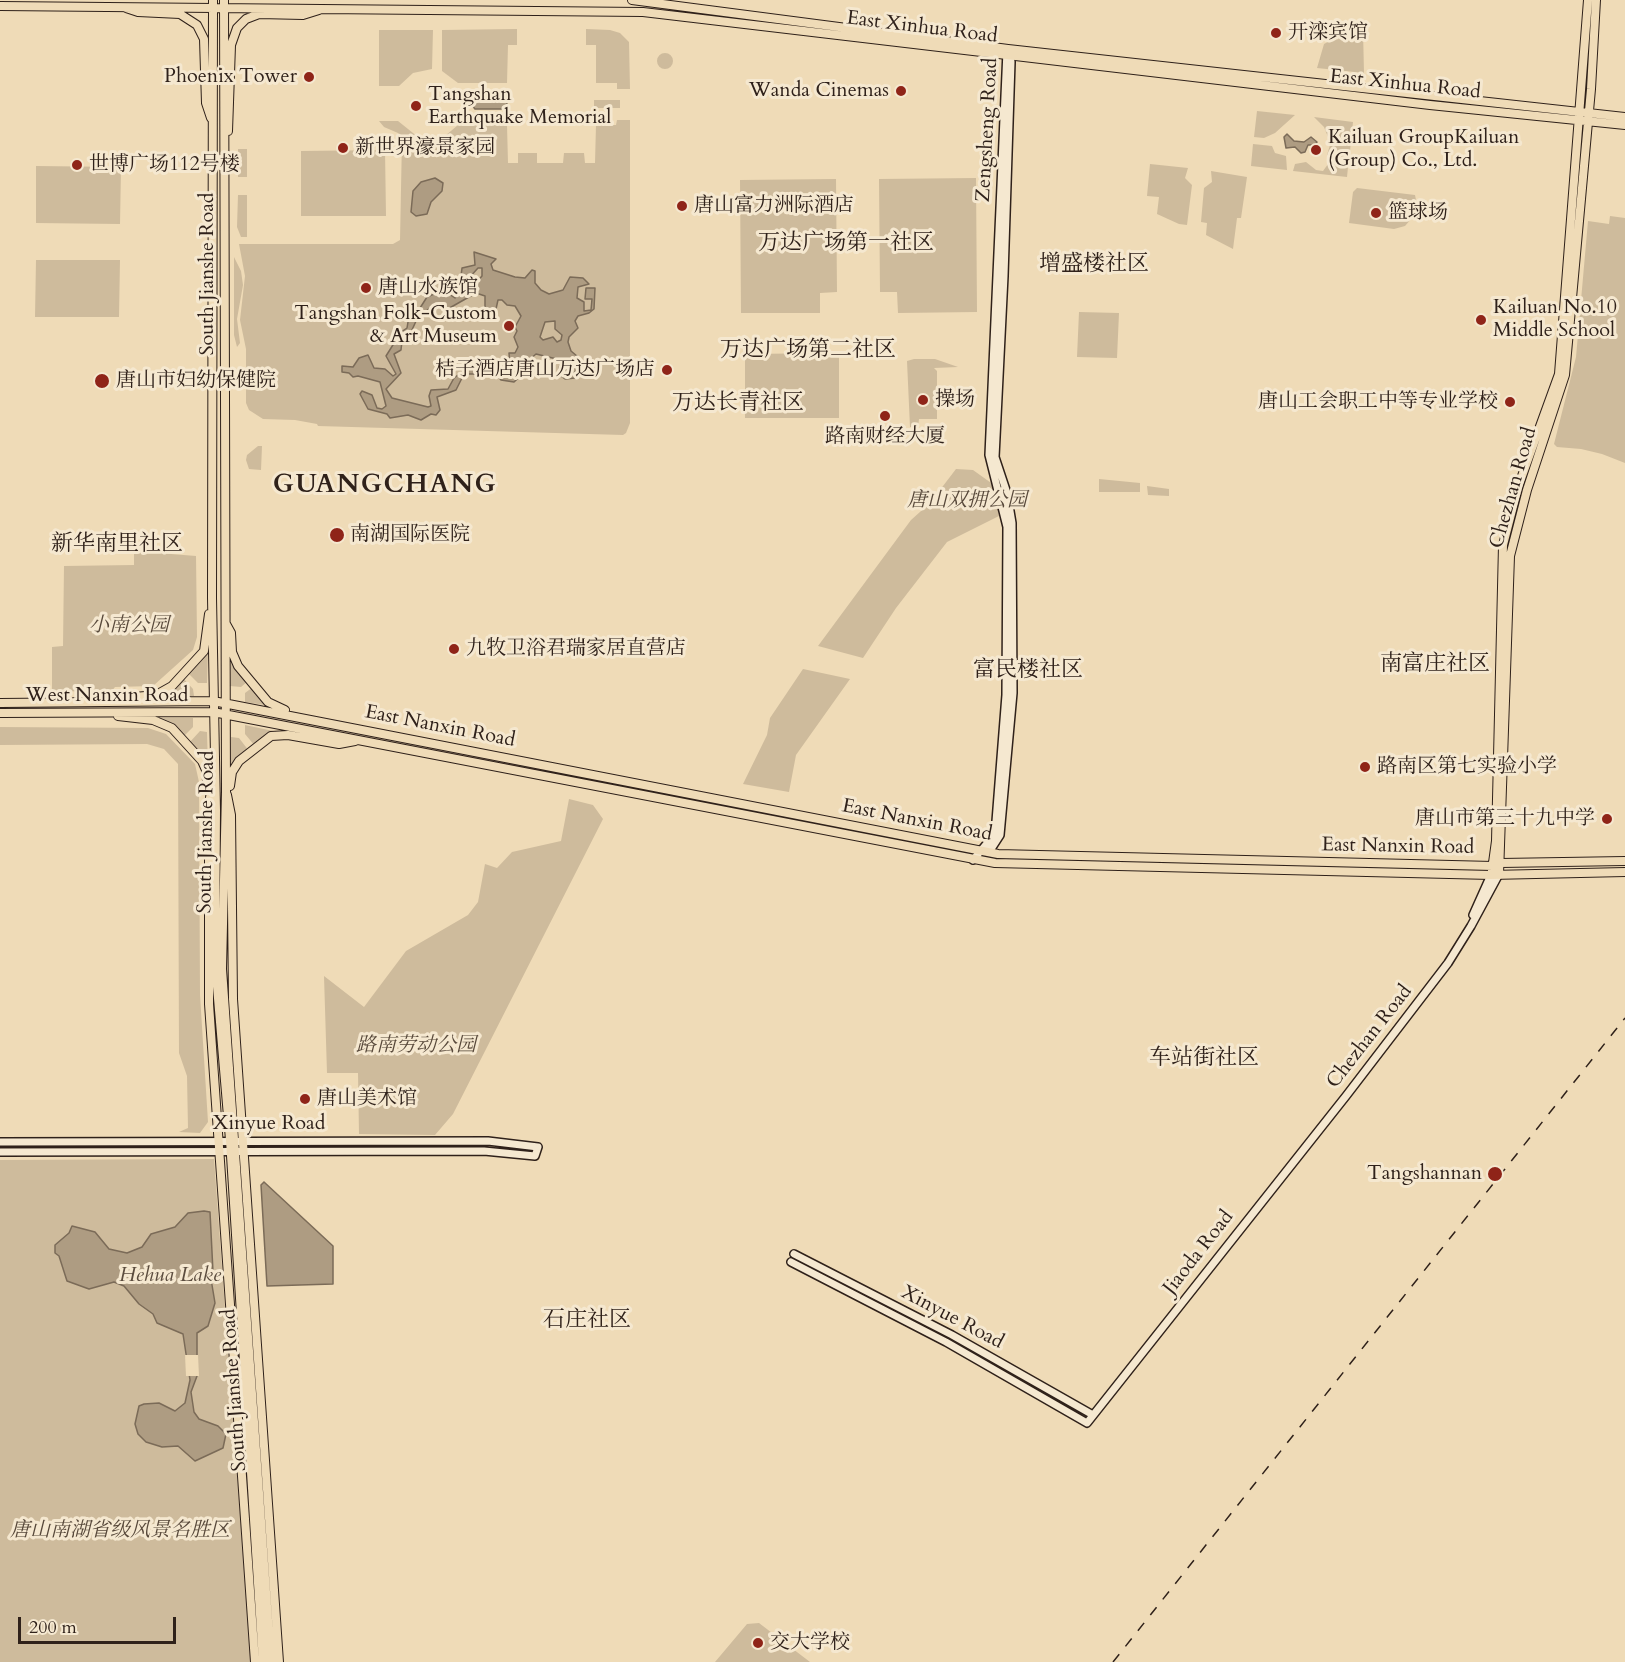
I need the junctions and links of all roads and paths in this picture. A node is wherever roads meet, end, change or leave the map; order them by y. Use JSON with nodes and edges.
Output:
{"nodes":[{"id":1,"x":632,"y":0,"type":"edge"},
{"id":2,"x":1588,"y":0,"type":"edge"},
{"id":3,"x":1596,"y":0,"type":"edge"},
{"id":4,"x":213,"y":3,"type":"edge"},
{"id":5,"x":224,"y":4,"type":"edge"},
{"id":6,"x":118,"y":5,"type":"junction"},
{"id":7,"x":0,"y":6,"type":"edge"},
{"id":8,"x":327,"y":8,"type":"junction"},
{"id":9,"x":1008,"y":53,"type":"junction"},
{"id":10,"x":1585,"y":117,"type":"junction"},
{"id":11,"x":1625,"y":117,"type":"edge"},
{"id":12,"x":1625,"y":125,"type":"edge"},
{"id":13,"x":214,"y":128,"type":"junction"},
{"id":14,"x":224,"y":144,"type":"junction"},
{"id":15,"x":212,"y":598,"type":"junction"},
{"id":16,"x":225,"y":624,"type":"junction"},
{"id":17,"x":213,"y":701,"type":"junction"},
{"id":18,"x":101,"y":702,"type":"junction"},
{"id":19,"x":0,"y":703,"type":"edge"},
{"id":20,"x":225,"y":703,"type":"junction"},
{"id":21,"x":105,"y":712,"type":"junction"},
{"id":22,"x":213,"y":712,"type":"junction"},
{"id":23,"x":0,"y":713,"type":"edge"},
{"id":24,"x":225,"y":714,"type":"junction"},
{"id":25,"x":324,"y":721,"type":"junction"},
{"id":26,"x":360,"y":740,"type":"junction"},
{"id":27,"x":214,"y":769,"type":"junction"},
{"id":28,"x":226,"y":791,"type":"junction"},
{"id":29,"x":209,"y":804,"type":"junction"},
{"id":30,"x":231,"y":815,"type":"junction"},
{"id":31,"x":985,"y":852,"type":"junction"},
{"id":32,"x":973,"y":860,"type":"junction"},
{"id":33,"x":1625,"y":861,"type":"edge"},
{"id":34,"x":1497,"y":864,"type":"junction"},
{"id":35,"x":1625,"y":872,"type":"edge"},
{"id":36,"x":1495,"y":875,"type":"junction"},
{"id":37,"x":1338,"y":1105,"type":"joint"},
{"id":38,"x":219,"y":1140,"type":"junction"},
{"id":39,"x":237,"y":1140,"type":"junction"},
{"id":40,"x":0,"y":1142,"type":"edge"},
{"id":41,"x":0,"y":1152,"type":"edge"},
{"id":42,"x":220,"y":1152,"type":"junction"},
{"id":43,"x":237,"y":1152,"type":"junction"},
{"id":44,"x":1093,"y":1414,"type":"junction"},
{"id":45,"x":1086,"y":1423,"type":"joint"},
{"id":46,"x":245,"y":1527,"type":"junction"},
{"id":47,"x":255,"y":1536,"type":"junction"},
{"id":48,"x":255,"y":1662,"type":"edge"},
{"id":49,"x":263,"y":1662,"type":"edge"},
{"id":50,"x":271,"y":1662,"type":"edge"},
{"id":51,"x":279,"y":1662,"type":"edge"}],
"edges":[{"from":1,"to":9,"type":"main road","name":"East Xinhua Road"},
{"from":2,"to":10,"type":"main road","name":"Chezhan Road"},
{"from":3,"to":10,"type":"main road","name":"Chezhan Road"},
{"from":4,"to":5,"type":"main road","name":"East Xinhua Road"},
{"from":4,"to":6,"type":"main road","name":"East Xinhua Road"},
{"from":4,"to":13,"type":"main road","name":"South Jianshe Road"},
{"from":5,"to":8,"type":"main road","name":"East Xinhua Road"},
{"from":5,"to":14,"type":"main road","name":"South Jianshe Road"},
{"from":6,"to":7,"type":"main road"},
{"from":6,"to":13,"type":"main road"},
{"from":8,"to":9,"type":"main road","name":"East Xinhua Road"},
{"from":8,"to":14,"type":"main road"},
{"from":9,"to":10,"type":"main road","name":"East Xinhua Road"},
{"from":9,"to":31,"type":"main road","name":"Zengsheng Road"},
{"from":10,"to":11,"type":"main road","name":"East Xinhua Road"},
{"from":10,"to":12,"type":"main road","name":"East Xinhua Road"},
{"from":10,"to":34,"type":"main road","name":"Chezhan Road"},
{"from":13,"to":15,"type":"main road","name":"South Jianshe Road"},
{"from":14,"to":16,"type":"main road","name":"South Jianshe Road"},
{"from":15,"to":17,"type":"main road","name":"South Jianshe Road"},
{"from":15,"to":18,"type":"main road"},
{"from":16,"to":20,"type":"main road","name":"South Jianshe Road"},
{"from":16,"to":25,"type":"main road"},
{"from":17,"to":18,"type":"main road","name":"West Nanxin Road"},
{"from":17,"to":20,"type":"main road","name":"East Nanxin Road"},
{"from":17,"to":22,"type":"main road","name":"South Jianshe Road"},
{"from":18,"to":19,"type":"main road","name":"West Nanxin Road"},
{"from":20,"to":24,"type":"main road","name":"South Jianshe Road"},
{"from":20,"to":25,"type":"main road","name":"East Nanxin Road"},
{"from":21,"to":22,"type":"main road","name":"West Nanxin Road"},
{"from":21,"to":23,"type":"main road","name":"West Nanxin Road"},
{"from":21,"to":29,"type":"main road"},
{"from":22,"to":24,"type":"main road","name":"East Nanxin Road"},
{"from":22,"to":27,"type":"main road","name":"South Jianshe Road"},
{"from":24,"to":26,"type":"main road","name":"East Nanxin Road"},
{"from":24,"to":28,"type":"main road","name":"South Jianshe Road"},
{"from":25,"to":31,"type":"main road","name":"East Nanxin Road"},
{"from":26,"to":30,"type":"main road"},
{"from":26,"to":32,"type":"main road","name":"East Nanxin Road"},
{"from":27,"to":29,"type":"main road"},
{"from":27,"to":39,"type":"main road","name":"South Jianshe Road"},
{"from":28,"to":30,"type":"main road"},
{"from":28,"to":39,"type":"main road","name":"South Jianshe Road"},
{"from":29,"to":38,"type":"main road"},
{"from":30,"to":39,"type":"main road"},
{"from":31,"to":32,"type":"main road","name":"Zengsheng Road"},
{"from":31,"to":34,"type":"main road","name":"East Nanxin Road"},
{"from":32,"to":36,"type":"main road","name":"East Nanxin Road"},
{"from":33,"to":34,"type":"main road","name":"East Nanxin Road"},
{"from":34,"to":36,"type":"main road","name":"Chezhan Road"},
{"from":35,"to":36,"type":"main road","name":"East Nanxin Road"},
{"from":36,"to":37,"type":"main road","name":"Chezhan Road"},
{"from":37,"to":44,"type":"main road","name":"Jiaoda Road"},
{"from":38,"to":39,"type":"main road","name":"Xinyue Road"},
{"from":38,"to":40,"type":"main road","name":"Xinyue Road"},
{"from":38,"to":42,"type":"main road"},
{"from":39,"to":43,"type":"main road","name":"South Jianshe Road"},
{"from":39,"to":43,"type":"main road"},
{"from":39,"to":43,"type":"main road","name":"Xinyue Road"},
{"from":41,"to":42,"type":"main road","name":"Xinyue Road"},
{"from":42,"to":43,"type":"main road","name":"Xinyue Road"},
{"from":42,"to":46,"type":"main road"},
{"from":43,"to":47,"type":"main road","name":"South Jianshe Road"},
{"from":43,"to":50,"type":"main road","name":"South Jianshe Road"},
{"from":43,"to":51,"type":"main road"},
{"from":44,"to":45,"type":"main road","name":"Jiaoda Road"},
{"from":44,"to":45,"type":"main road","name":"Xinyue Road"},
{"from":46,"to":47,"type":"main road"},
{"from":46,"to":48,"type":"main road"},
{"from":47,"to":49,"type":"main road","name":"South Jianshe Road"}]}
